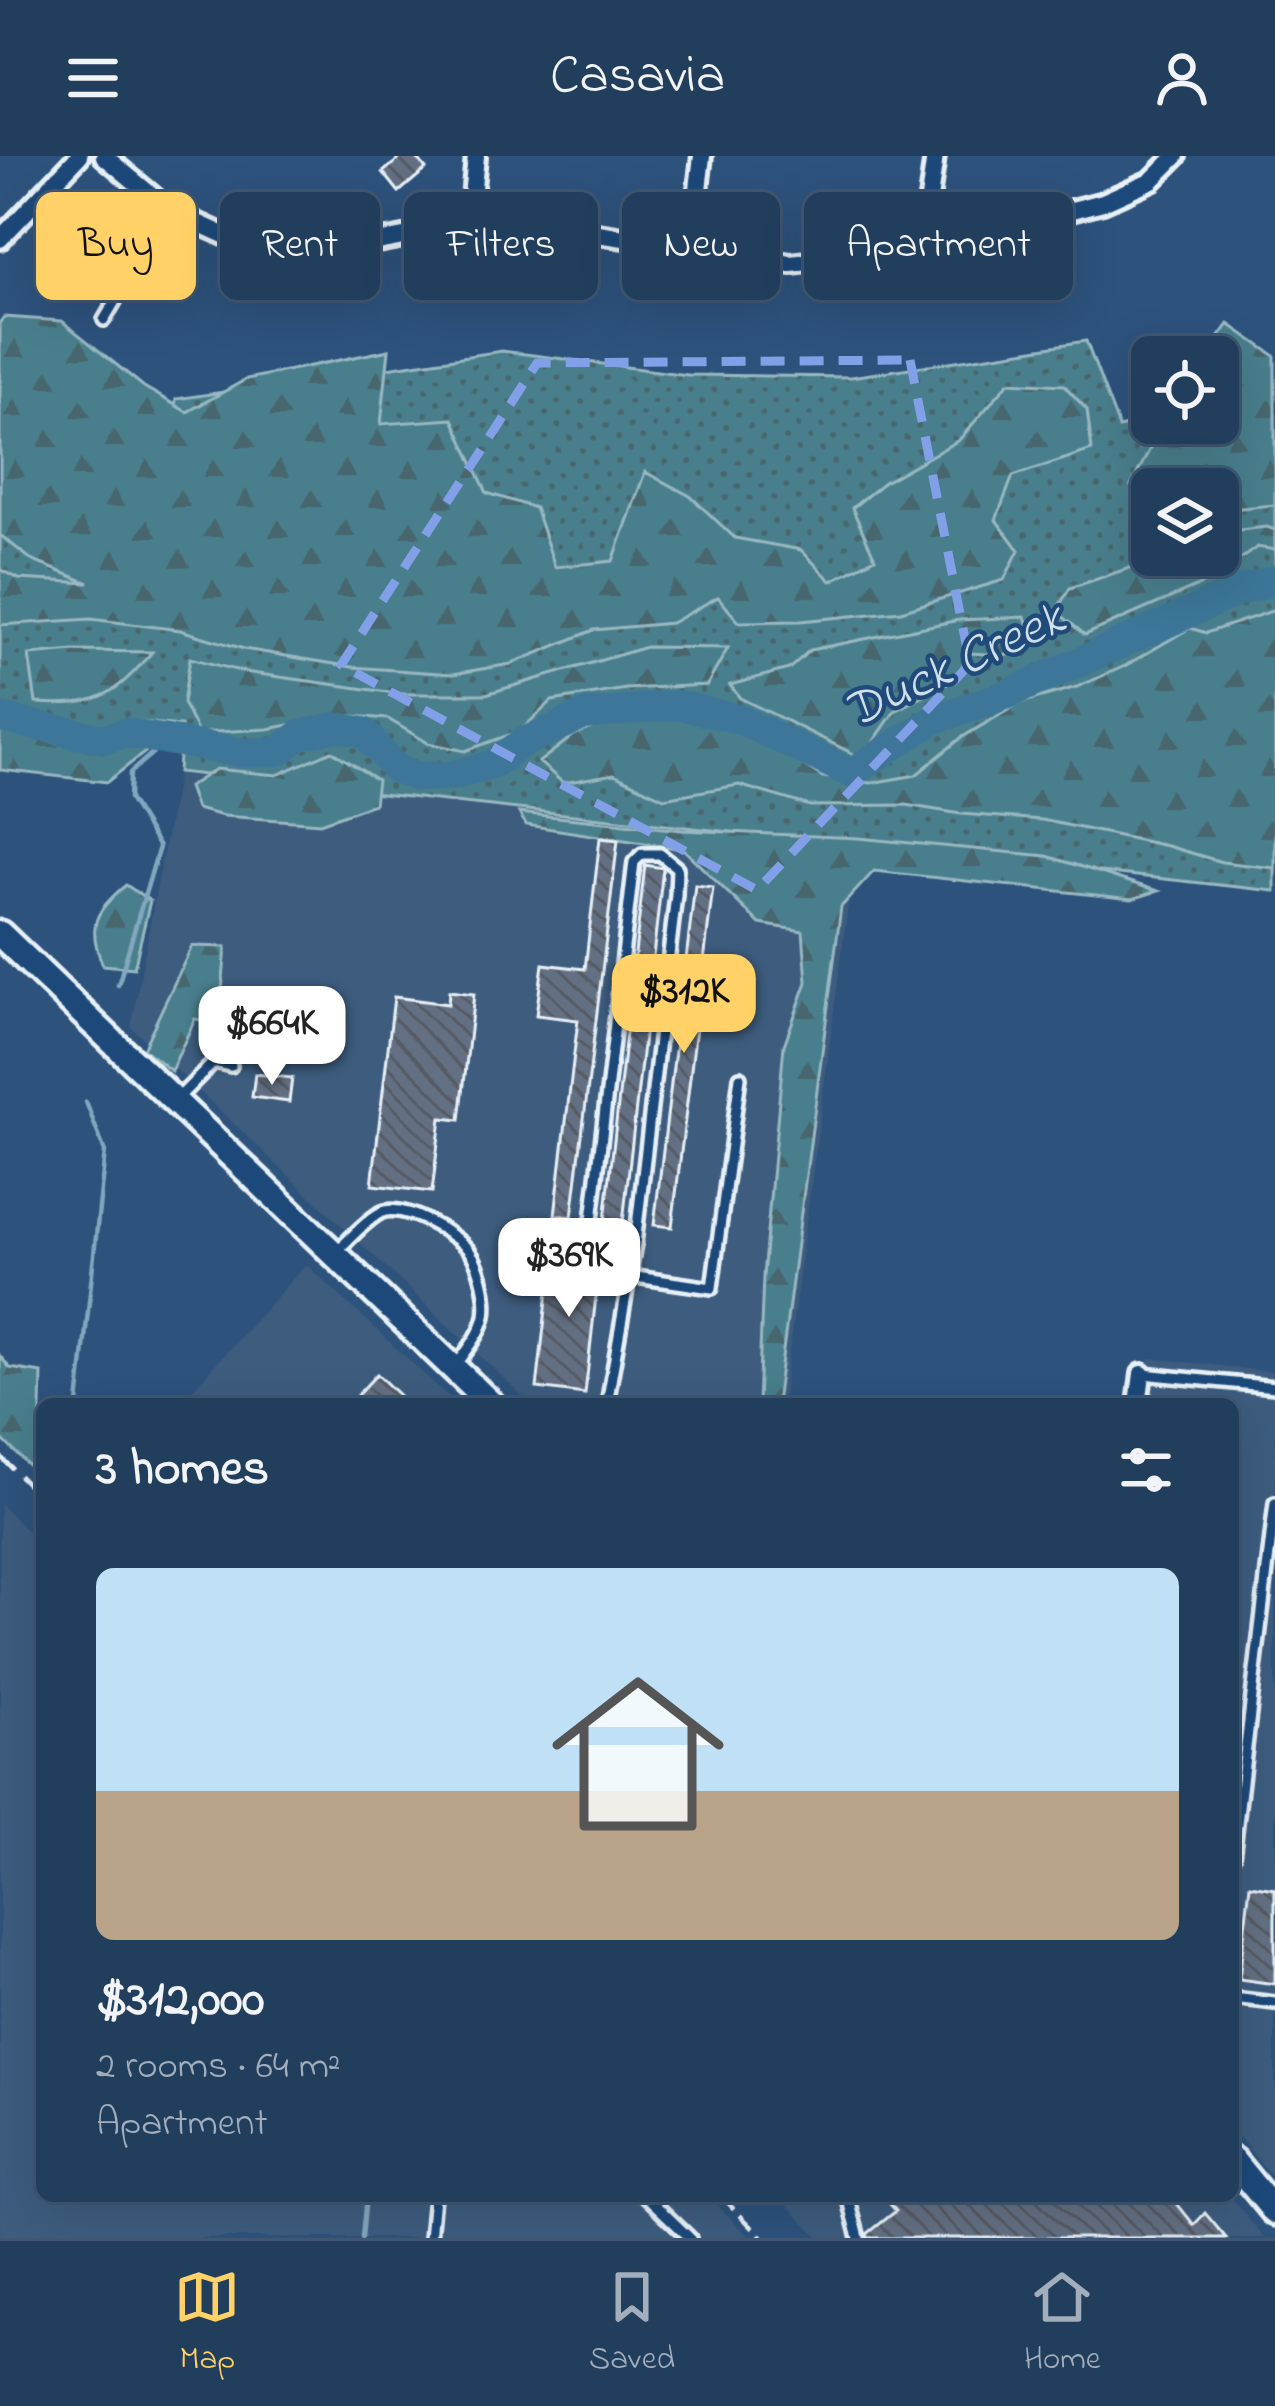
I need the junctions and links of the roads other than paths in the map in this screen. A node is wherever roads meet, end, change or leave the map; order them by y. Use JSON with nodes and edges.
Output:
{"nodes":[{"id":1,"x":79,"y":156,"type":"edge"},
{"id":2,"x":104,"y":156,"type":"edge"},
{"id":3,"x":476,"y":156,"type":"edge"},
{"id":4,"x":702,"y":156,"type":"edge"},
{"id":5,"x":934,"y":156,"type":"edge"},
{"id":6,"x":1177,"y":156,"type":"edge"},
{"id":7,"x":1163,"y":163,"type":"edge"},
{"id":8,"x":147,"y":192,"type":"edge"},
{"id":9,"x":473,"y":192,"type":"edge"},
{"id":10,"x":698,"y":192,"type":"edge"},
{"id":11,"x":929,"y":192,"type":"edge"},
{"id":12,"x":1073,"y":210,"type":"edge"},
{"id":13,"x":196,"y":223,"type":"edge"},
{"id":14,"x":0,"y":239,"type":"edge"},
{"id":15,"x":404,"y":240,"type":"edge"},
{"id":16,"x":116,"y":300,"type":"edge"},
{"id":17,"x":104,"y":320,"type":"dead end"},
{"id":18,"x":0,"y":934,"type":"edge"},
{"id":19,"x":231,"y":1066,"type":"dead end"},
{"id":20,"x":740,"y":1077,"type":"dead end"},
{"id":21,"x":174,"y":1102,"type":"junction"},
{"id":22,"x":635,"y":1244,"type":"junction"},
{"id":23,"x":334,"y":1254,"type":"junction"},
{"id":24,"x":629,"y":1276,"type":"junction"},
{"id":25,"x":454,"y":1369,"type":"junction"},
{"id":26,"x":1142,"y":1373,"type":"joint"},
{"id":27,"x":1275,"y":1387,"type":"edge"},
{"id":28,"x":483,"y":1398,"type":"edge"},
{"id":29,"x":608,"y":1398,"type":"edge"},
{"id":30,"x":1139,"y":1398,"type":"edge"},
{"id":31,"x":1275,"y":1503,"type":"edge"},
{"id":32,"x":1239,"y":1806,"type":"edge"},
{"id":33,"x":1239,"y":1998,"type":"edge"},
{"id":34,"x":1275,"y":2003,"type":"edge"},
{"id":35,"x":1239,"y":2168,"type":"edge"},
{"id":36,"x":433,"y":2202,"type":"edge"},
{"id":37,"x":652,"y":2202,"type":"edge"},
{"id":38,"x":850,"y":2202,"type":"edge"},
{"id":39,"x":1275,"y":2212,"type":"edge"},
{"id":40,"x":430,"y":2238,"type":"edge"},
{"id":41,"x":690,"y":2238,"type":"edge"},
{"id":42,"x":860,"y":2238,"type":"edge"}],
"edges":[{"from":1,"to":14,"type":"street"},
{"from":2,"to":8,"type":"street"},
{"from":3,"to":9,"type":"street"},
{"from":4,"to":10,"type":"street"},
{"from":5,"to":11,"type":"street"},
{"from":6,"to":7,"type":"street"},
{"from":7,"to":12,"type":"street"},
{"from":13,"to":15,"type":"street"},
{"from":16,"to":17,"type":"lane"},
{"from":18,"to":21,"type":"main road"},
{"from":19,"to":21,"type":"lane"},
{"from":20,"to":24,"type":"lane"},
{"from":21,"to":23,"type":"main road"},
{"from":22,"to":22,"type":"lane"},
{"from":22,"to":24,"type":"lane"},
{"from":23,"to":25,"type":"main road"},
{"from":23,"to":25,"type":"lane"},
{"from":24,"to":29,"type":"lane"},
{"from":25,"to":28,"type":"main road"},
{"from":26,"to":27,"type":"lane"},
{"from":26,"to":30,"type":"street"},
{"from":31,"to":32,"type":"lane"},
{"from":33,"to":34,"type":"lane"},
{"from":35,"to":39,"type":"main road"},
{"from":36,"to":40,"type":"lane"},
{"from":37,"to":41,"type":"lane"},
{"from":38,"to":42,"type":"lane"}]}
